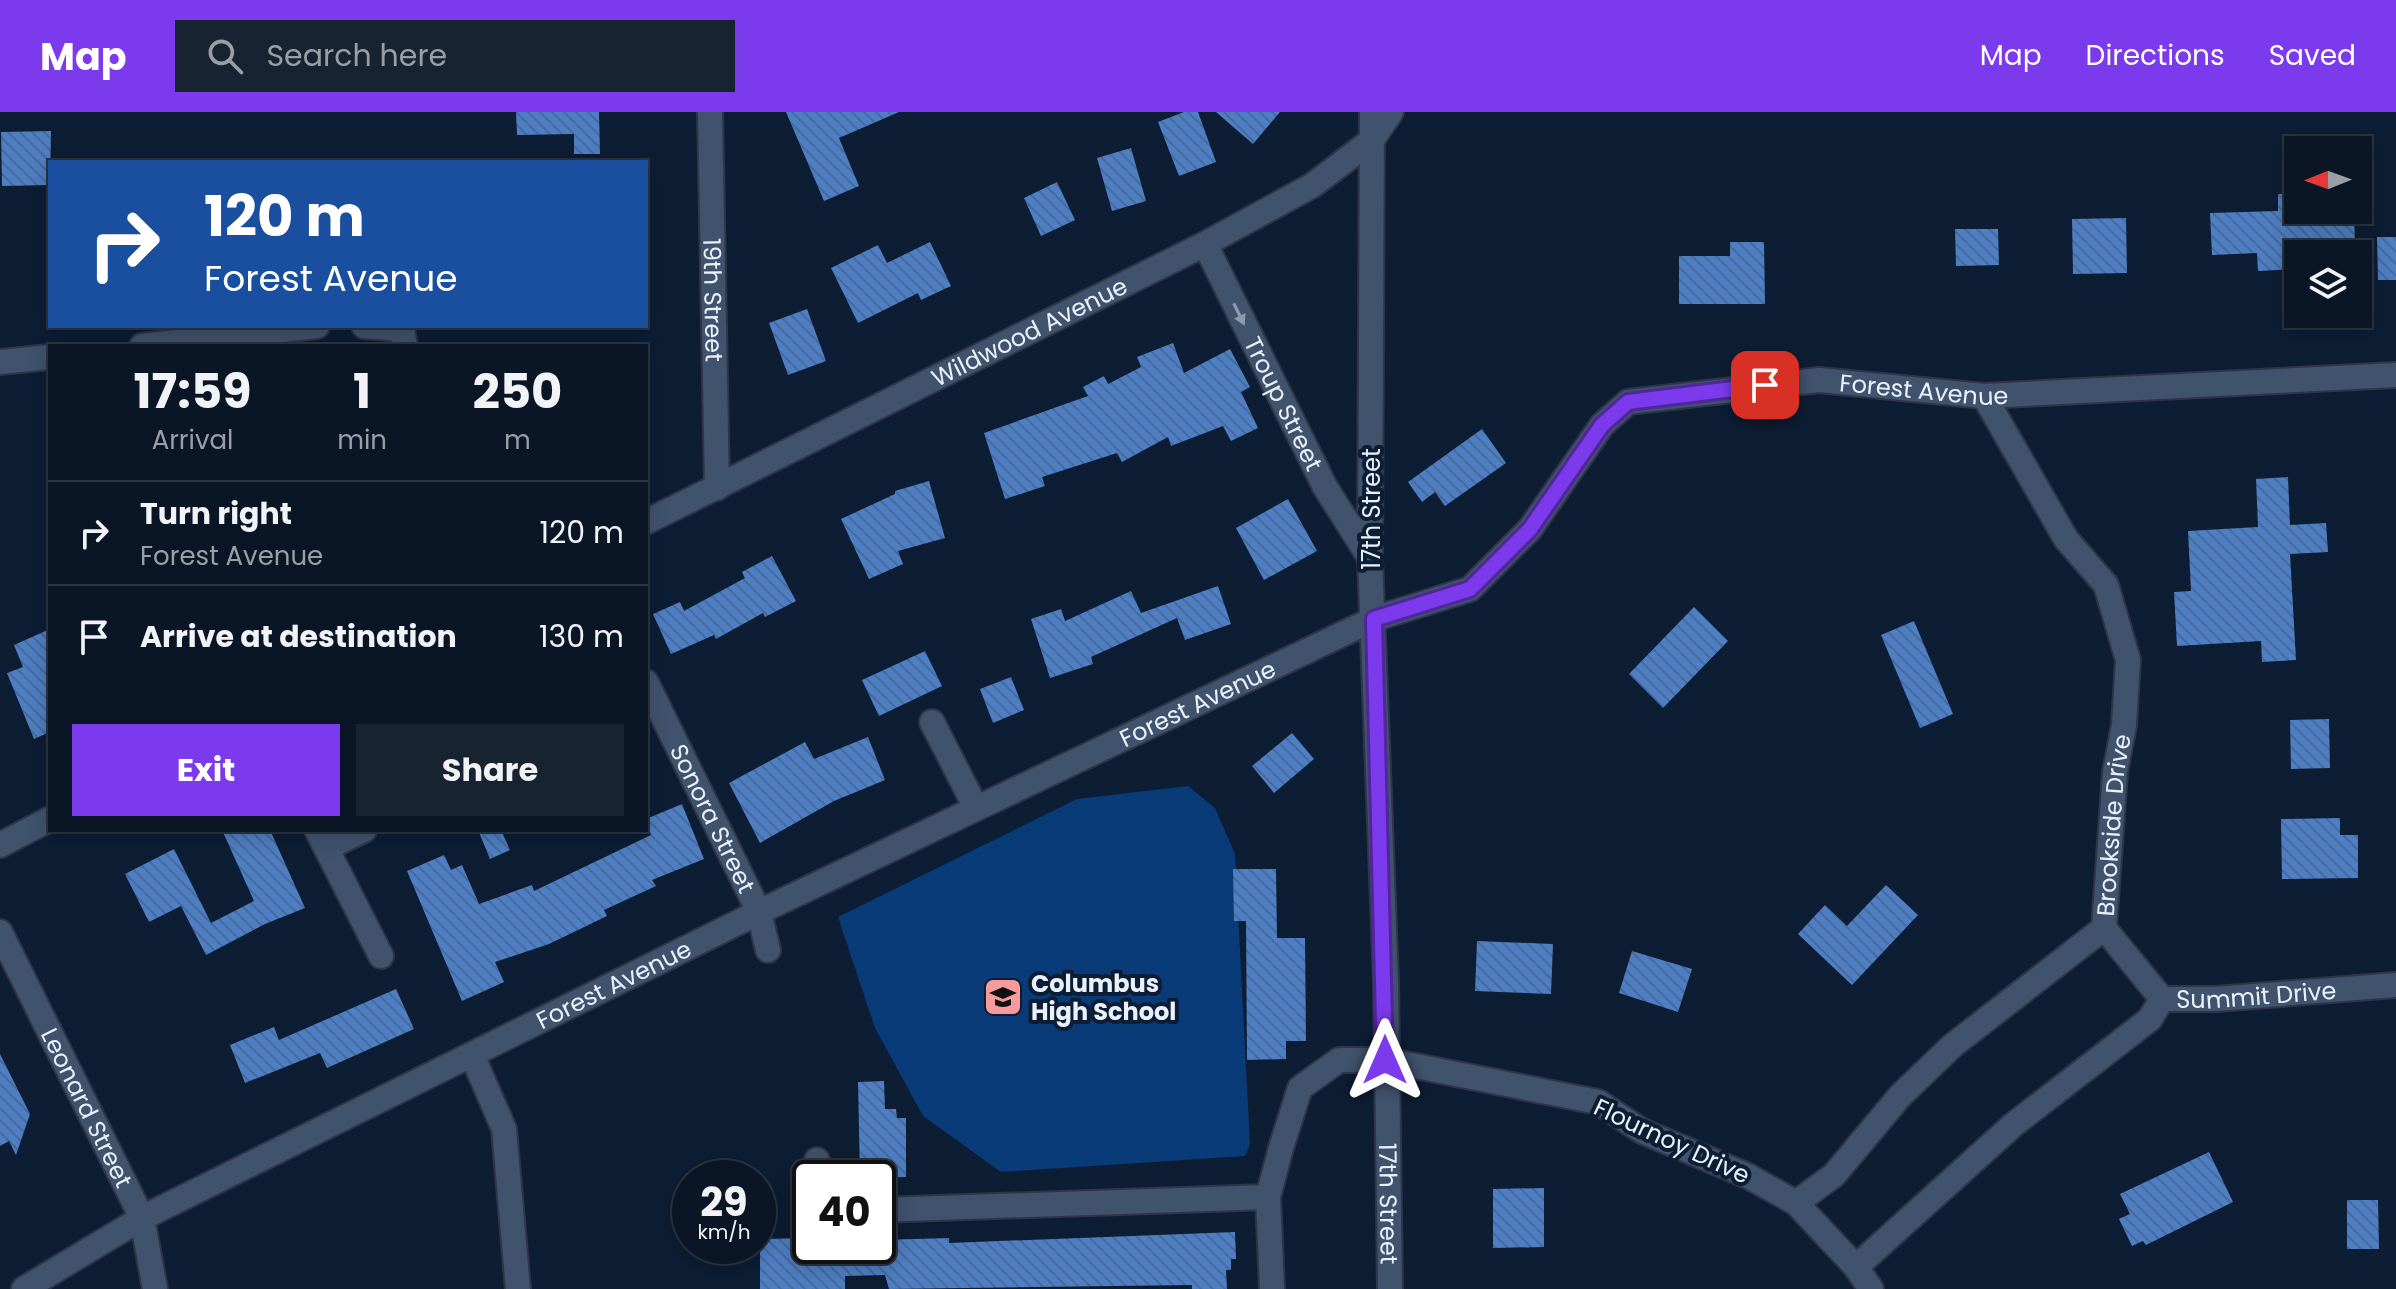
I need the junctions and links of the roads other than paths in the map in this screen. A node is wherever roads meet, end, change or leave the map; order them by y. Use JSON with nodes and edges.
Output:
{"nodes":[{"id":1,"x":710,"y":112,"type":"edge"},
{"id":2,"x":1372,"y":112,"type":"edge"},
{"id":3,"x":1391,"y":112,"type":"edge"},
{"id":4,"x":1372,"y":140,"type":"junction"},
{"id":5,"x":1205,"y":244,"type":"junction"},
{"id":6,"x":300,"y":328,"type":"edge"},
{"id":7,"x":389,"y":328,"type":"edge"},
{"id":8,"x":160,"y":344,"type":"edge"},
{"id":9,"x":405,"y":344,"type":"edge"},
{"id":10,"x":48,"y":357,"type":"edge"},
{"id":11,"x":0,"y":362,"type":"edge"},
{"id":12,"x":2396,"y":375,"type":"edge"},
{"id":13,"x":1984,"y":396,"type":"junction"},
{"id":14,"x":717,"y":488,"type":"junction"},
{"id":15,"x":648,"y":521,"type":"edge"},
{"id":16,"x":1370,"y":558,"type":"junction"},
{"id":17,"x":1374,"y":619,"type":"junction"},
{"id":18,"x":648,"y":686,"type":"edge"},
{"id":19,"x":932,"y":722,"type":"dead end"},
{"id":20,"x":976,"y":808,"type":"junction"},
{"id":21,"x":48,"y":820,"type":"edge"},
{"id":22,"x":354,"y":832,"type":"edge"},
{"id":23,"x":321,"y":839,"type":"edge"},
{"id":24,"x":0,"y":845,"type":"edge"},
{"id":25,"x":759,"y":912,"type":"junction"},
{"id":26,"x":2104,"y":928,"type":"junction"},
{"id":27,"x":0,"y":932,"type":"edge"},
{"id":28,"x":768,"y":950,"type":"dead end"},
{"id":29,"x":381,"y":956,"type":"dead end"},
{"id":30,"x":2396,"y":985,"type":"edge"},
{"id":31,"x":2162,"y":999,"type":"junction"},
{"id":32,"x":472,"y":1055,"type":"junction"},
{"id":33,"x":1385,"y":1060,"type":"junction"},
{"id":34,"x":1268,"y":1197,"type":"junction"},
{"id":35,"x":1796,"y":1203,"type":"junction"},
{"id":36,"x":896,"y":1209,"type":"edge"},
{"id":37,"x":142,"y":1218,"type":"junction"},
{"id":38,"x":1856,"y":1267,"type":"junction"},
{"id":39,"x":24,"y":1289,"type":"edge"},
{"id":40,"x":155,"y":1289,"type":"edge"},
{"id":41,"x":518,"y":1289,"type":"edge"},
{"id":42,"x":1272,"y":1289,"type":"edge"},
{"id":43,"x":1390,"y":1289,"type":"edge"},
{"id":44,"x":1871,"y":1289,"type":"edge"}],
"edges":[{"from":1,"to":14,"type":"street","name":"19th Street"},
{"from":2,"to":4,"type":"street","name":"17th Street"},
{"from":3,"to":4,"type":"street","name":"Wildwood Avenue"},
{"from":4,"to":5,"type":"street","name":"Wildwood Avenue"},
{"from":4,"to":16,"type":"street","name":"17th Street"},
{"from":5,"to":14,"type":"street","name":"Wildwood Avenue"},
{"from":5,"to":16,"type":"street","name":"Troup Street","one_way":true},
{"from":6,"to":8,"type":"street"},
{"from":7,"to":9,"type":"street"},
{"from":10,"to":11,"type":"street"},
{"from":12,"to":13,"type":"street","name":"Forest Avenue"},
{"from":13,"to":17,"type":"street","name":"Forest Avenue"},
{"from":13,"to":26,"type":"street","name":"Brookside Drive"},
{"from":14,"to":15,"type":"street","name":"Wildwood Avenue"},
{"from":16,"to":17,"type":"street","name":"17th Street"},
{"from":17,"to":20,"type":"street","name":"Forest Avenue"},
{"from":17,"to":33,"type":"street","name":"17th Street"},
{"from":18,"to":25,"type":"street","name":"Sonora Street"},
{"from":19,"to":20,"type":"street"},
{"from":20,"to":25,"type":"street","name":"Forest Avenue"},
{"from":21,"to":24,"type":"street"},
{"from":22,"to":23,"type":"street"},
{"from":23,"to":29,"type":"street"},
{"from":25,"to":28,"type":"street","name":"Sonora Street"},
{"from":25,"to":32,"type":"street","name":"Forest Avenue"},
{"from":26,"to":31,"type":"street","name":"Summit Drive"},
{"from":26,"to":35,"type":"street","name":"Brookside Drive"},
{"from":27,"to":37,"type":"street","name":"Leonard Street"},
{"from":30,"to":31,"type":"street","name":"Summit Drive"},
{"from":31,"to":38,"type":"street"},
{"from":32,"to":37,"type":"street","name":"Forest Avenue"},
{"from":32,"to":41,"type":"street"},
{"from":33,"to":34,"type":"street","name":"Flournoy Drive"},
{"from":33,"to":35,"type":"street","name":"Flournoy Drive"},
{"from":33,"to":43,"type":"street","name":"17th Street"},
{"from":34,"to":36,"type":"street"},
{"from":34,"to":42,"type":"street","name":"Flournoy Drive"},
{"from":35,"to":38,"type":"street","name":"Flournoy Drive"},
{"from":37,"to":39,"type":"street","name":"Forest Avenue"},
{"from":37,"to":40,"type":"street","name":"Leonard Street"},
{"from":38,"to":44,"type":"street","name":"Flournoy Drive"}]}
